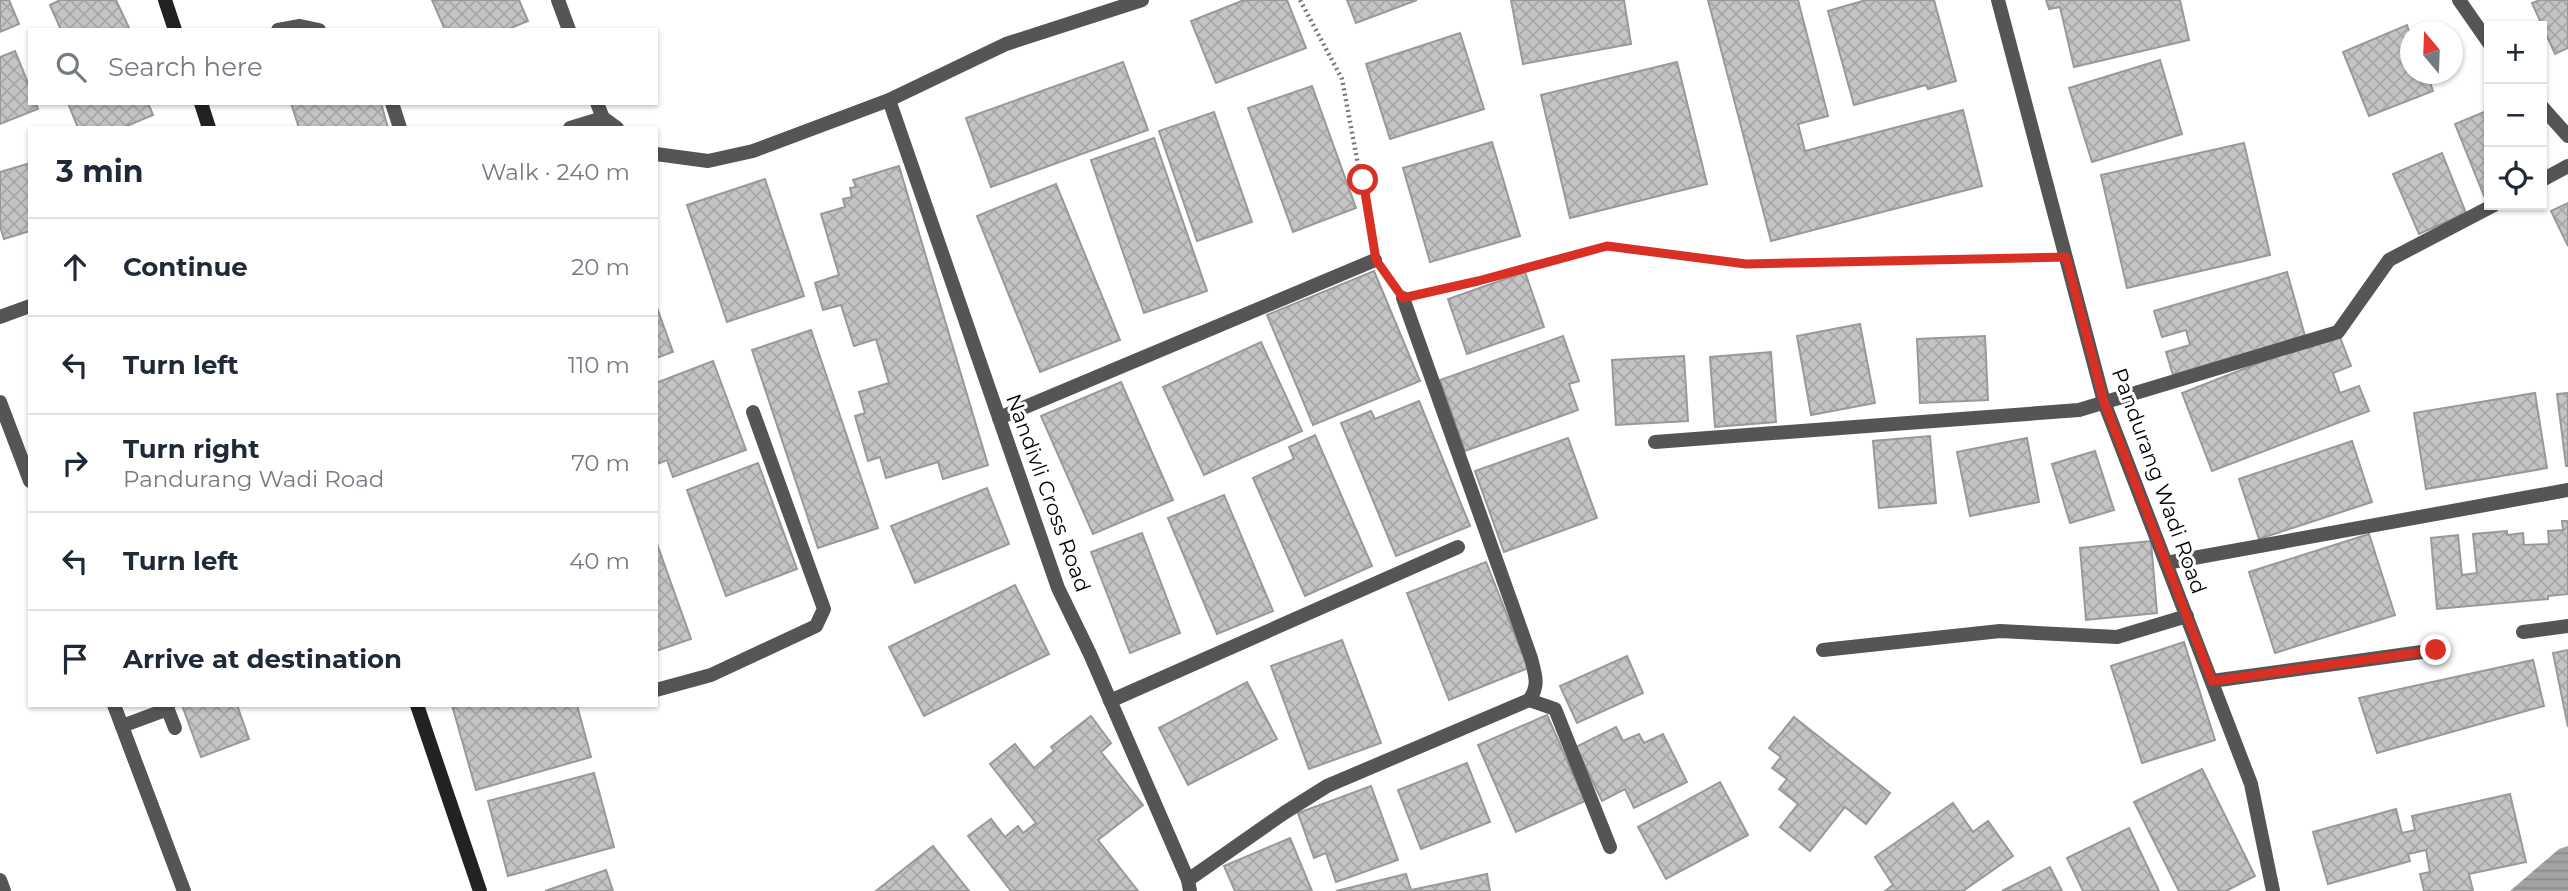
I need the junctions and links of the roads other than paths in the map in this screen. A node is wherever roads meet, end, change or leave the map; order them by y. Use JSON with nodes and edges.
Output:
{"nodes":[{"id":1,"x":165,"y":0,"type":"edge"},
{"id":2,"x":558,"y":0,"type":"edge"},
{"id":3,"x":1142,"y":0,"type":"edge"},
{"id":4,"x":1998,"y":0,"type":"edge"},
{"id":5,"x":2459,"y":0,"type":"edge"},
{"id":6,"x":174,"y":28,"type":"edge"},
{"id":7,"x":289,"y":28,"type":"edge"},
{"id":8,"x":309,"y":28,"type":"edge"},
{"id":9,"x":568,"y":28,"type":"edge"},
{"id":10,"x":2484,"y":36,"type":"edge"},
{"id":11,"x":889,"y":100,"type":"junction"},
{"id":12,"x":202,"y":105,"type":"edge"},
{"id":13,"x":393,"y":105,"type":"edge"},
{"id":14,"x":598,"y":105,"type":"edge"},
{"id":15,"x":2547,"y":113,"type":"edge"},
{"id":16,"x":603,"y":118,"type":"junction"},
{"id":17,"x":208,"y":126,"type":"edge"},
{"id":18,"x":399,"y":126,"type":"edge"},
{"id":19,"x":577,"y":126,"type":"edge"},
{"id":20,"x":614,"y":126,"type":"edge"},
{"id":21,"x":2568,"y":136,"type":"edge"},
{"id":22,"x":658,"y":154,"type":"edge"},
{"id":23,"x":2568,"y":166,"type":"edge"},
{"id":24,"x":2547,"y":177,"type":"edge"},
{"id":25,"x":2484,"y":210,"type":"edge"},
{"id":26,"x":1376,"y":260,"type":"road end"},
{"id":27,"x":1403,"y":298,"type":"road end"},
{"id":28,"x":28,"y":307,"type":"edge"},
{"id":29,"x":0,"y":317,"type":"edge"},
{"id":30,"x":0,"y":402,"type":"edge"},
{"id":31,"x":2104,"y":402,"type":"junction"},
{"id":32,"x":753,"y":412,"type":"dead end"},
{"id":33,"x":999,"y":418,"type":"junction"},
{"id":34,"x":1655,"y":442,"type":"dead end"},
{"id":35,"x":28,"y":476,"type":"edge"},
{"id":36,"x":2568,"y":490,"type":"edge"},
{"id":37,"x":1458,"y":547,"type":"dead end"},
{"id":38,"x":2166,"y":563,"type":"junction"},
{"id":39,"x":2187,"y":616,"type":"junction"},
{"id":40,"x":2568,"y":626,"type":"edge"},
{"id":41,"x":2523,"y":632,"type":"dead end"},
{"id":42,"x":1824,"y":650,"type":"dead end"},
{"id":43,"x":2436,"y":650,"type":"dead end"},
{"id":44,"x":2212,"y":681,"type":"junction"},
{"id":45,"x":658,"y":689,"type":"edge"},
{"id":46,"x":1529,"y":700,"type":"junction"},
{"id":47,"x":1110,"y":701,"type":"junction"},
{"id":48,"x":115,"y":707,"type":"edge"},
{"id":49,"x":167,"y":707,"type":"edge"},
{"id":50,"x":418,"y":707,"type":"edge"},
{"id":51,"x":122,"y":726,"type":"junction"},
{"id":52,"x":175,"y":728,"type":"dead end"},
{"id":53,"x":1610,"y":847,"type":"dead end"},
{"id":54,"x":0,"y":880,"type":"edge"},
{"id":55,"x":1189,"y":885,"type":"edge"},
{"id":56,"x":4,"y":891,"type":"edge"},
{"id":57,"x":184,"y":891,"type":"edge"},
{"id":58,"x":480,"y":891,"type":"edge"},
{"id":59,"x":2273,"y":891,"type":"edge"}],
"edges":[{"from":1,"to":6,"type":"street"},
{"from":2,"to":9,"type":"street"},
{"from":3,"to":11,"type":"street"},
{"from":4,"to":31,"type":"street","name":"Pandurang Wadi Road"},
{"from":5,"to":10,"type":"street"},
{"from":7,"to":8,"type":"street"},
{"from":11,"to":22,"type":"street"},
{"from":11,"to":33,"type":"street","name":"Nandivli Cross Road"},
{"from":12,"to":17,"type":"street"},
{"from":13,"to":18,"type":"street"},
{"from":14,"to":16,"type":"street"},
{"from":15,"to":21,"type":"street"},
{"from":16,"to":19,"type":"street"},
{"from":16,"to":20,"type":"street"},
{"from":23,"to":24,"type":"street"},
{"from":25,"to":31,"type":"street"},
{"from":26,"to":33,"type":"street"},
{"from":27,"to":46,"type":"street"},
{"from":28,"to":29,"type":"street"},
{"from":30,"to":35,"type":"street"},
{"from":31,"to":34,"type":"street"},
{"from":31,"to":38,"type":"street","name":"Pandurang Wadi Road"},
{"from":32,"to":45,"type":"street"},
{"from":33,"to":47,"type":"street","name":"Nandivli Cross Road"},
{"from":36,"to":38,"type":"street"},
{"from":37,"to":47,"type":"street"},
{"from":38,"to":39,"type":"street","name":"Pandurang Wadi Road"},
{"from":39,"to":42,"type":"street"},
{"from":39,"to":44,"type":"street","name":"Pandurang Wadi Road"},
{"from":40,"to":41,"type":"street"},
{"from":43,"to":44,"type":"street"},
{"from":44,"to":59,"type":"street","name":"Pandurang Wadi Road"},
{"from":46,"to":53,"type":"street"},
{"from":46,"to":55,"type":"street"},
{"from":47,"to":55,"type":"street","name":"Nandivli Cross Road"},
{"from":48,"to":51,"type":"street"},
{"from":49,"to":51,"type":"street"},
{"from":49,"to":52,"type":"street"},
{"from":50,"to":58,"type":"street"},
{"from":51,"to":57,"type":"street"},
{"from":54,"to":56,"type":"street"}]}
